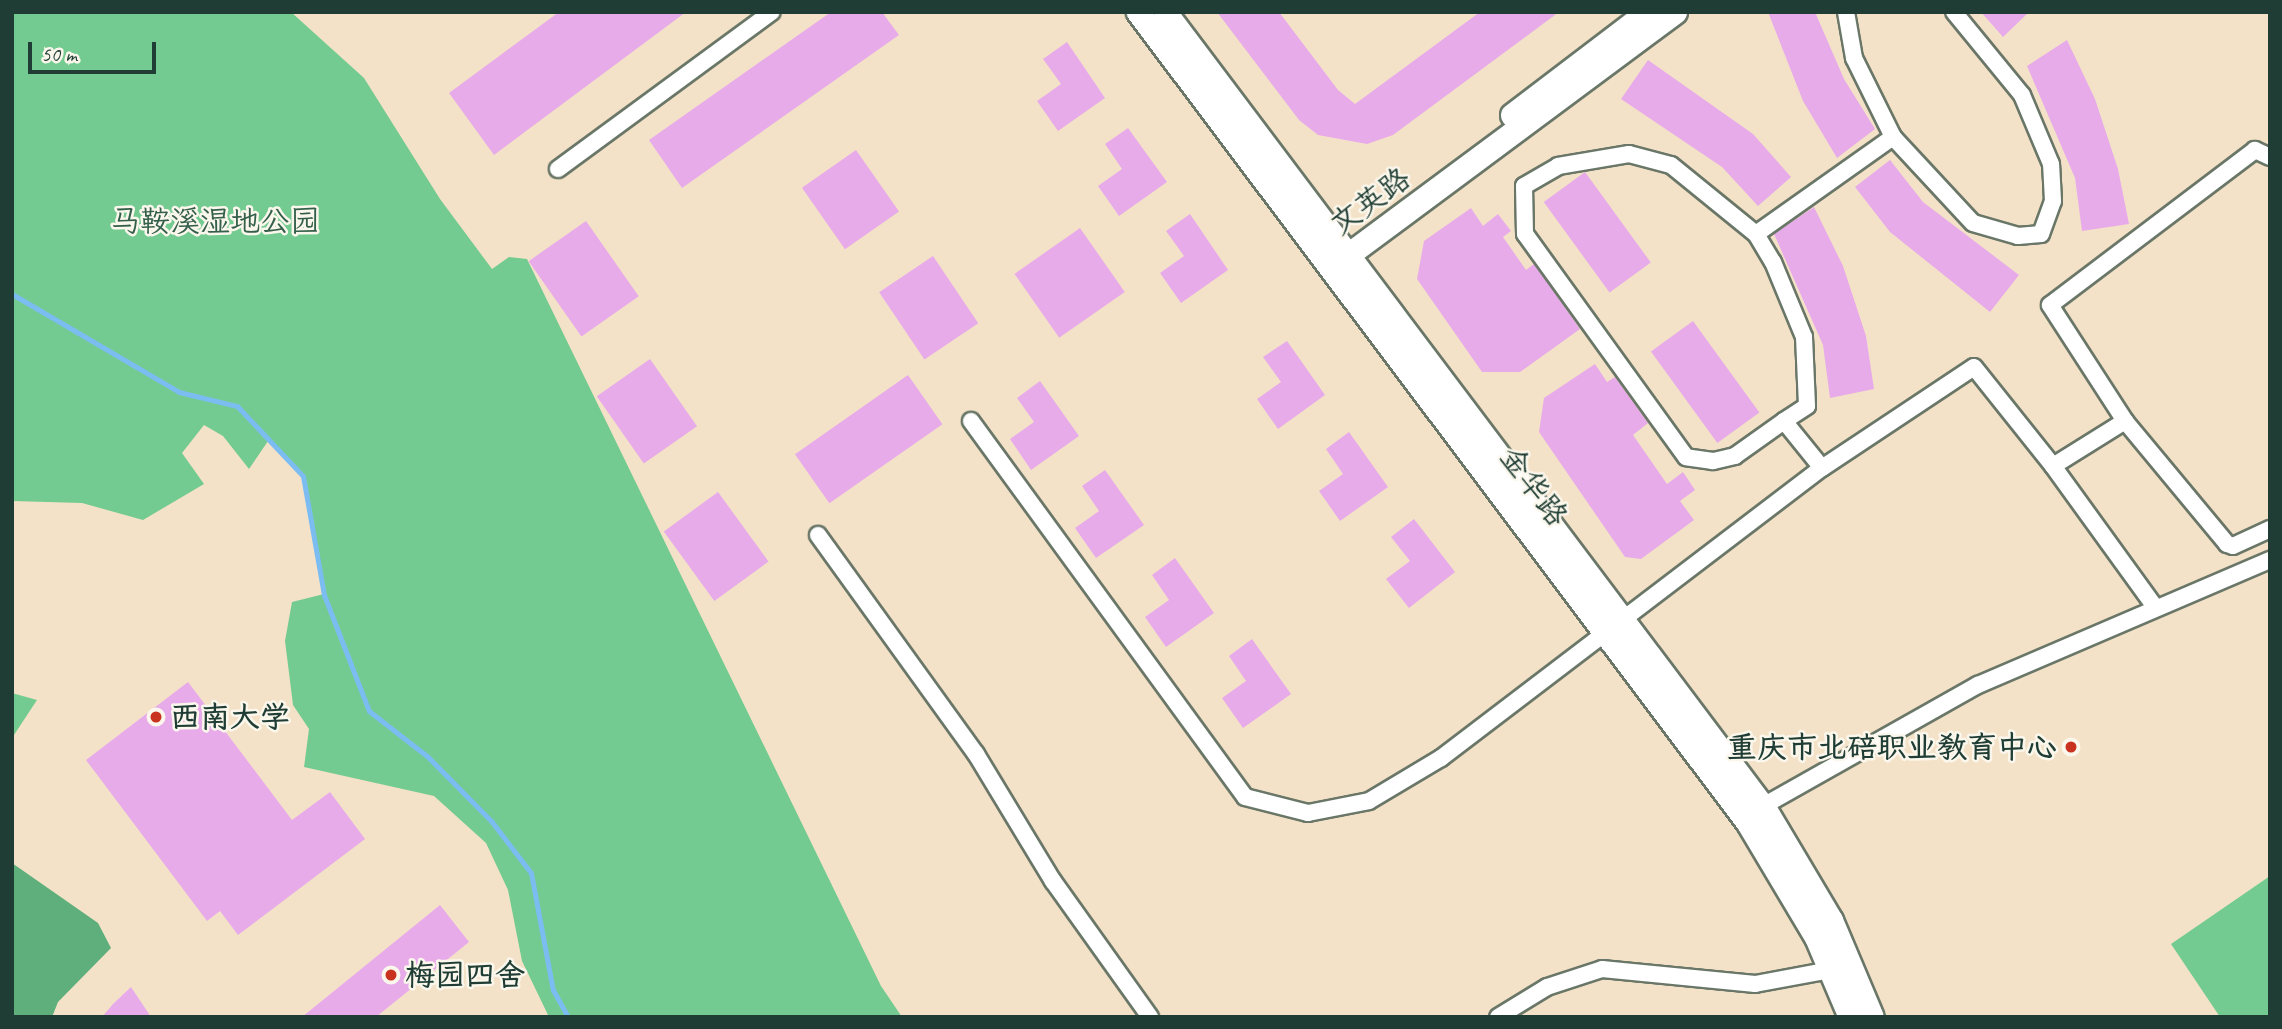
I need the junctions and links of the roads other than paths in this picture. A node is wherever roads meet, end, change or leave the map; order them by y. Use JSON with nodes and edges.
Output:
{"nodes":[{"id":1,"x":772,"y":12,"type":"edge"},
{"id":2,"x":1138,"y":12,"type":"edge"},
{"id":3,"x":1165,"y":12,"type":"edge"},
{"id":4,"x":1647,"y":12,"type":"edge"},
{"id":5,"x":1675,"y":12,"type":"edge"},
{"id":6,"x":1846,"y":12,"type":"edge"},
{"id":7,"x":1954,"y":12,"type":"edge"},
{"id":8,"x":1893,"y":137,"type":"junction"},
{"id":9,"x":2270,"y":157,"type":"edge"},
{"id":10,"x":558,"y":169,"type":"dead end"},
{"id":11,"x":1756,"y":234,"type":"junction"},
{"id":12,"x":1344,"y":252,"type":"junction"},
{"id":13,"x":1328,"y":268,"type":"junction"},
{"id":14,"x":971,"y":421,"type":"dead end"},
{"id":15,"x":1784,"y":421,"type":"junction"},
{"id":16,"x":2124,"y":421,"type":"junction"},
{"id":17,"x":2053,"y":466,"type":"junction"},
{"id":18,"x":1822,"y":468,"type":"junction"},
{"id":19,"x":2270,"y":529,"type":"edge"},
{"id":20,"x":818,"y":535,"type":"dead end"},
{"id":21,"x":2270,"y":560,"type":"edge"},
{"id":22,"x":2155,"y":607,"type":"junction"},
{"id":23,"x":1614,"y":627,"type":"junction"},
{"id":24,"x":1763,"y":806,"type":"junction"},
{"id":25,"x":1830,"y":970,"type":"junction"},
{"id":26,"x":1150,"y":1017,"type":"edge"},
{"id":27,"x":1498,"y":1017,"type":"edge"},
{"id":28,"x":1850,"y":1017,"type":"edge"},
{"id":29,"x":1872,"y":1017,"type":"edge"}],
"edges":[{"from":1,"to":10,"type":"street"},
{"from":2,"to":13,"type":"main road","name":"金华路"},
{"from":3,"to":12,"type":"main road","name":"金华路"},
{"from":4,"to":12,"type":"main road","name":"文英路"},
{"from":5,"to":12,"type":"main road","name":"文英路"},
{"from":6,"to":8,"type":"street"},
{"from":7,"to":8,"type":"street"},
{"from":8,"to":11,"type":"street"},
{"from":9,"to":16,"type":"street"},
{"from":11,"to":15,"type":"street"},
{"from":11,"to":15,"type":"street"},
{"from":12,"to":13,"type":"main road","name":"文英路"},
{"from":12,"to":23,"type":"main road","name":"金华路"},
{"from":13,"to":23,"type":"main road","name":"金华路"},
{"from":14,"to":23,"type":"street"},
{"from":15,"to":18,"type":"street"},
{"from":16,"to":17,"type":"street"},
{"from":16,"to":19,"type":"street"},
{"from":17,"to":18,"type":"street"},
{"from":17,"to":22,"type":"street"},
{"from":18,"to":23,"type":"street"},
{"from":20,"to":26,"type":"street"},
{"from":21,"to":22,"type":"street"},
{"from":22,"to":24,"type":"street"},
{"from":23,"to":24,"type":"main road","name":"金华路"},
{"from":23,"to":25,"type":"main road","name":"金华路"},
{"from":24,"to":29,"type":"main road","name":"金华路"},
{"from":25,"to":27,"type":"street"},
{"from":25,"to":28,"type":"main road","name":"金华路"}]}
